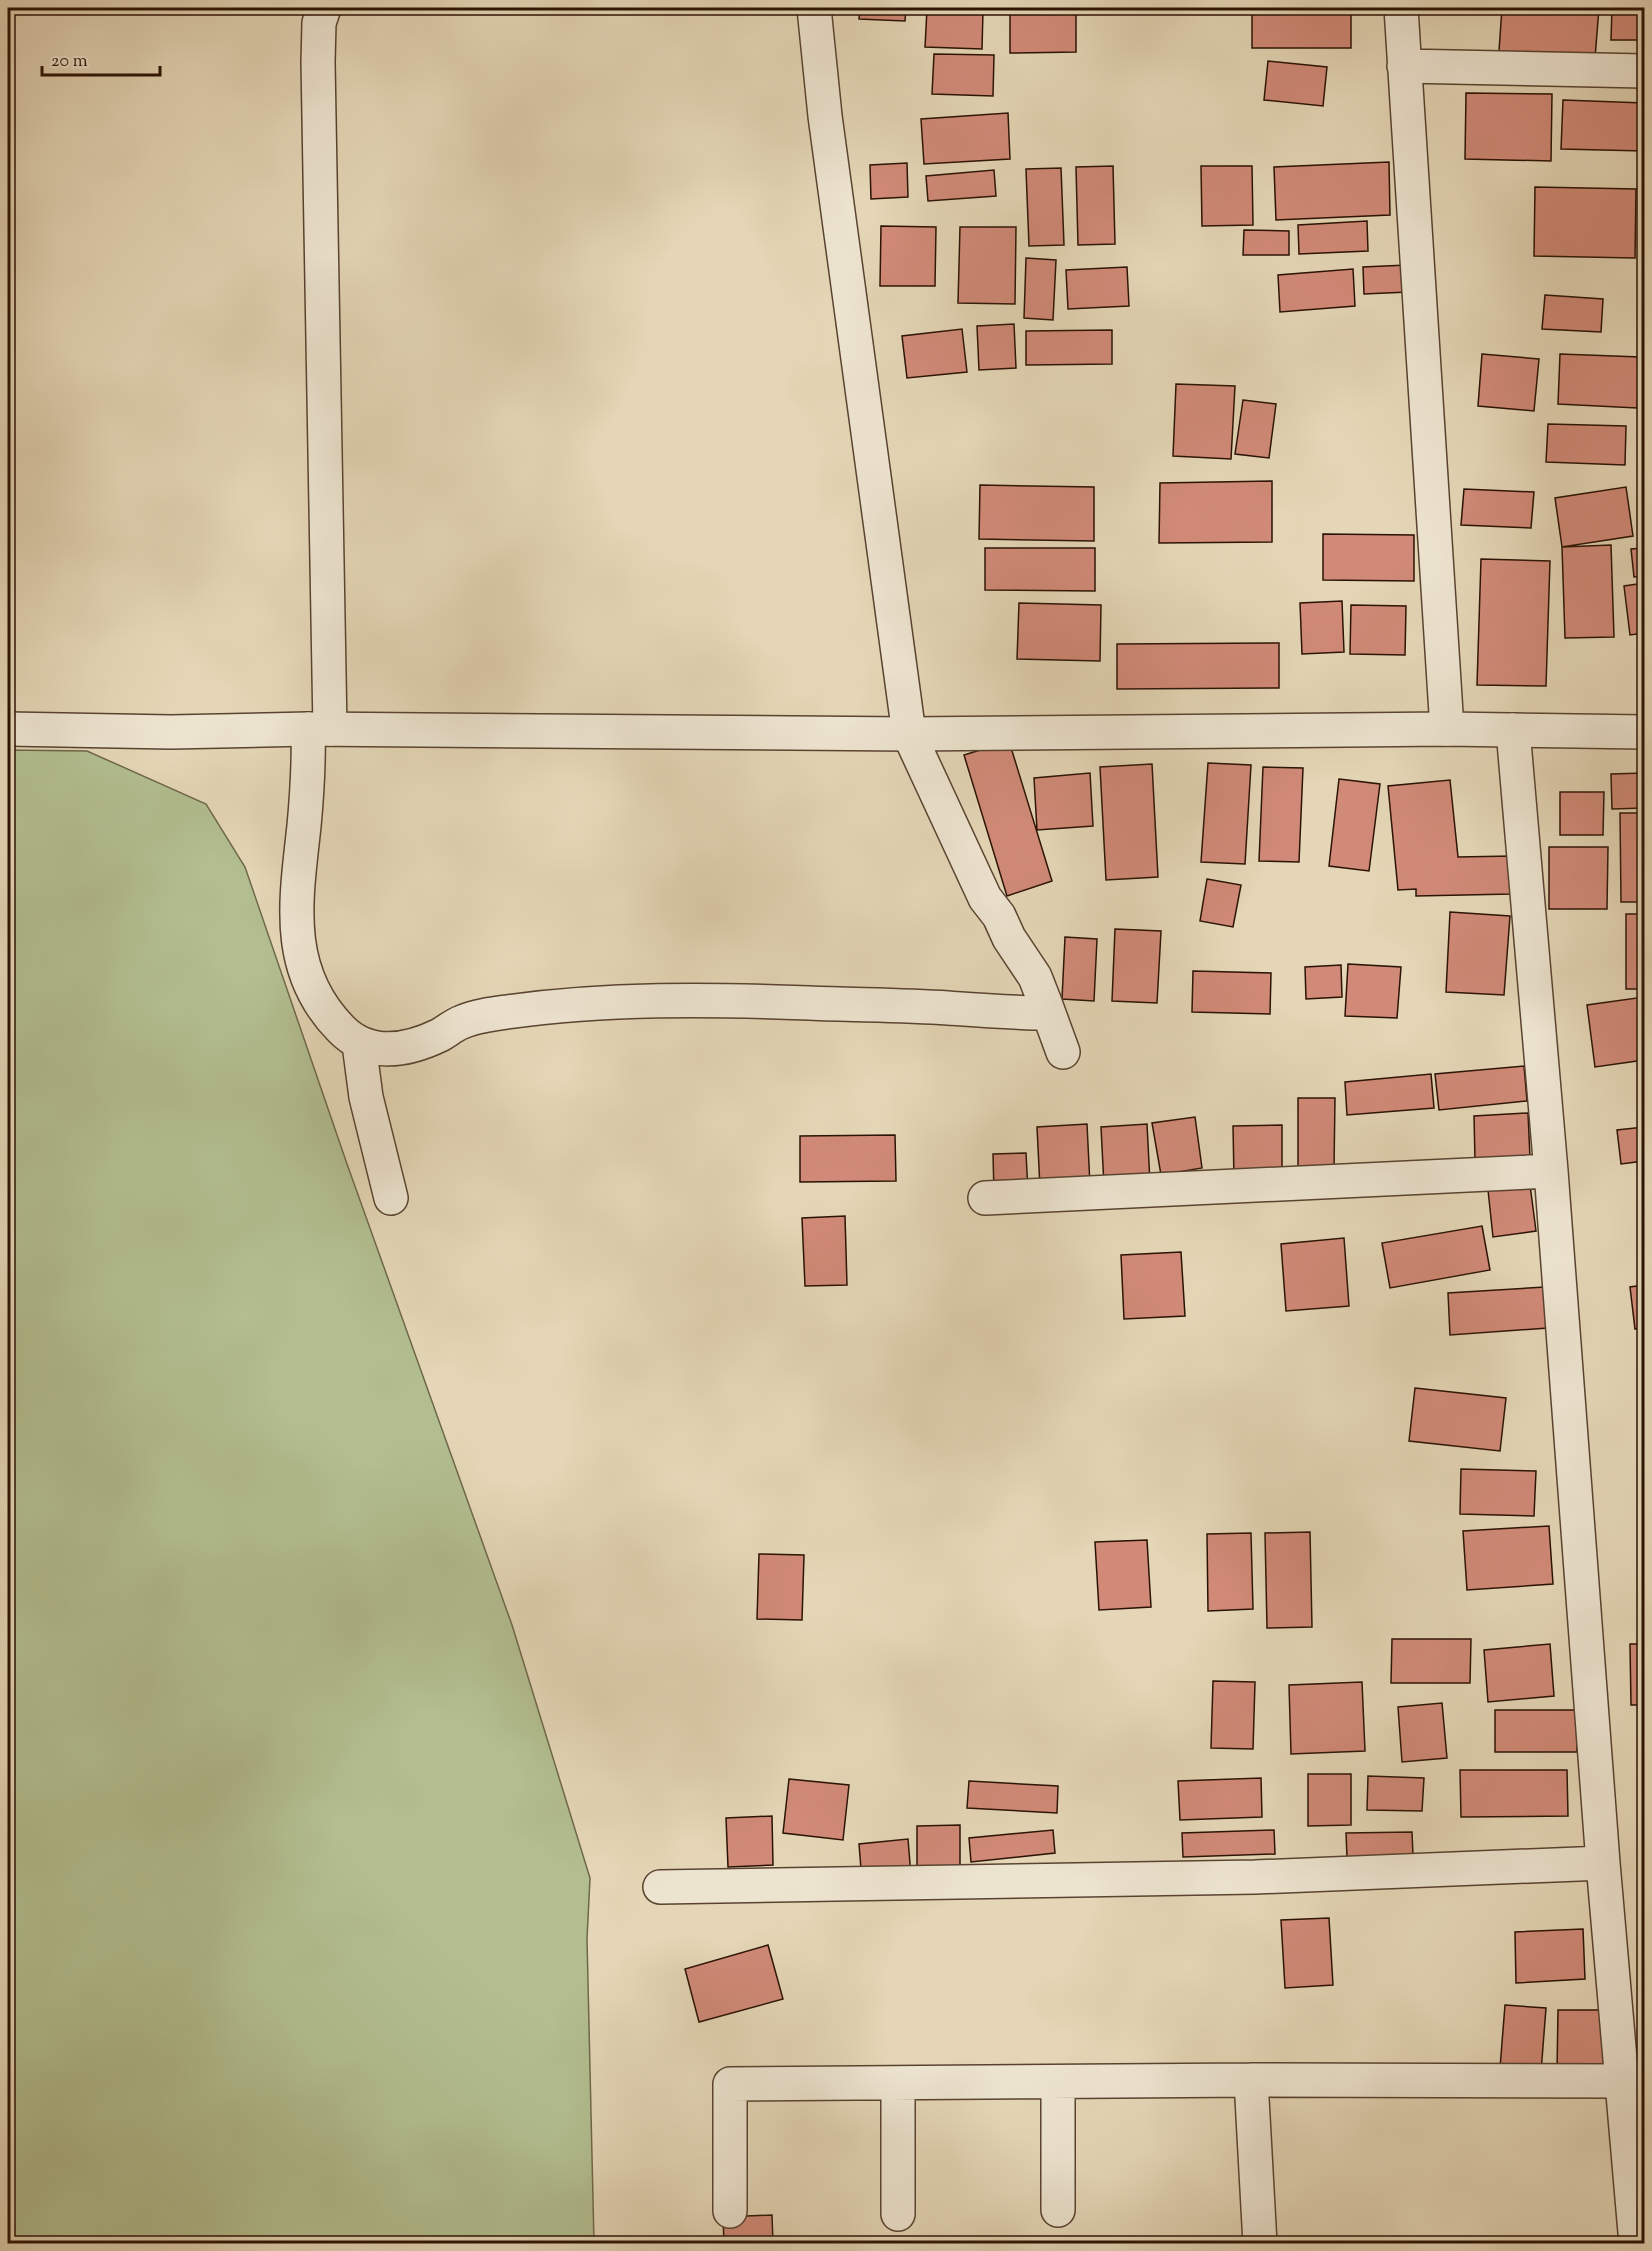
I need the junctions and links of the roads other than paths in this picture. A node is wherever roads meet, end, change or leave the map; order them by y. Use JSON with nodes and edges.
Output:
{"nodes":[{"id":1,"x":324,"y":8,"type":"edge"},
{"id":2,"x":814,"y":8,"type":"edge"},
{"id":3,"x":1401,"y":8,"type":"edge"},
{"id":4,"x":1404,"y":66,"type":"junction"},
{"id":5,"x":1644,"y":71,"type":"edge"},
{"id":6,"x":8,"y":729,"type":"edge"},
{"id":7,"x":313,"y":729,"type":"junction"},
{"id":8,"x":1447,"y":729,"type":"junction"},
{"id":9,"x":1513,"y":730,"type":"junction"},
{"id":10,"x":1644,"y":732,"type":"edge"},
{"id":11,"x":909,"y":734,"type":"junction"},
{"id":12,"x":1044,"y":1000,"type":"junction"},
{"id":13,"x":359,"y":1044,"type":"junction"},
{"id":14,"x":1063,"y":1052,"type":"dead end"},
{"id":15,"x":1551,"y":1171,"type":"junction"},
{"id":16,"x":391,"y":1198,"type":"dead end"},
{"id":17,"x":986,"y":1198,"type":"dead end"},
{"id":18,"x":1603,"y":1863,"type":"junction"},
{"id":19,"x":660,"y":1887,"type":"dead end"},
{"id":20,"x":1251,"y":2080,"type":"junction"},
{"id":21,"x":1622,"y":2081,"type":"junction"},
{"id":22,"x":1058,"y":2082,"type":"junction"},
{"id":23,"x":898,"y":2083,"type":"junction"},
{"id":24,"x":1058,"y":2210,"type":"dead end"},
{"id":25,"x":730,"y":2211,"type":"dead end"},
{"id":26,"x":898,"y":2214,"type":"dead end"},
{"id":27,"x":1260,"y":2244,"type":"edge"},
{"id":28,"x":1636,"y":2244,"type":"edge"}],
"edges":[{"from":1,"to":7,"type":"street"},
{"from":2,"to":11,"type":"street"},
{"from":3,"to":4,"type":"street"},
{"from":4,"to":5,"type":"street"},
{"from":4,"to":8,"type":"street"},
{"from":6,"to":7,"type":"street"},
{"from":7,"to":11,"type":"street"},
{"from":7,"to":13,"type":"street"},
{"from":8,"to":9,"type":"street"},
{"from":8,"to":11,"type":"street"},
{"from":9,"to":10,"type":"street"},
{"from":9,"to":15,"type":"street"},
{"from":11,"to":12,"type":"street"},
{"from":12,"to":13,"type":"street"},
{"from":12,"to":14,"type":"street"},
{"from":13,"to":16,"type":"street"},
{"from":15,"to":17,"type":"street"},
{"from":15,"to":18,"type":"street"},
{"from":18,"to":19,"type":"street"},
{"from":18,"to":21,"type":"street"},
{"from":20,"to":21,"type":"street"},
{"from":20,"to":22,"type":"street"},
{"from":20,"to":27,"type":"street"},
{"from":21,"to":28,"type":"street"},
{"from":22,"to":23,"type":"street"},
{"from":22,"to":24,"type":"street"},
{"from":23,"to":25,"type":"street"},
{"from":23,"to":26,"type":"street"}]}
